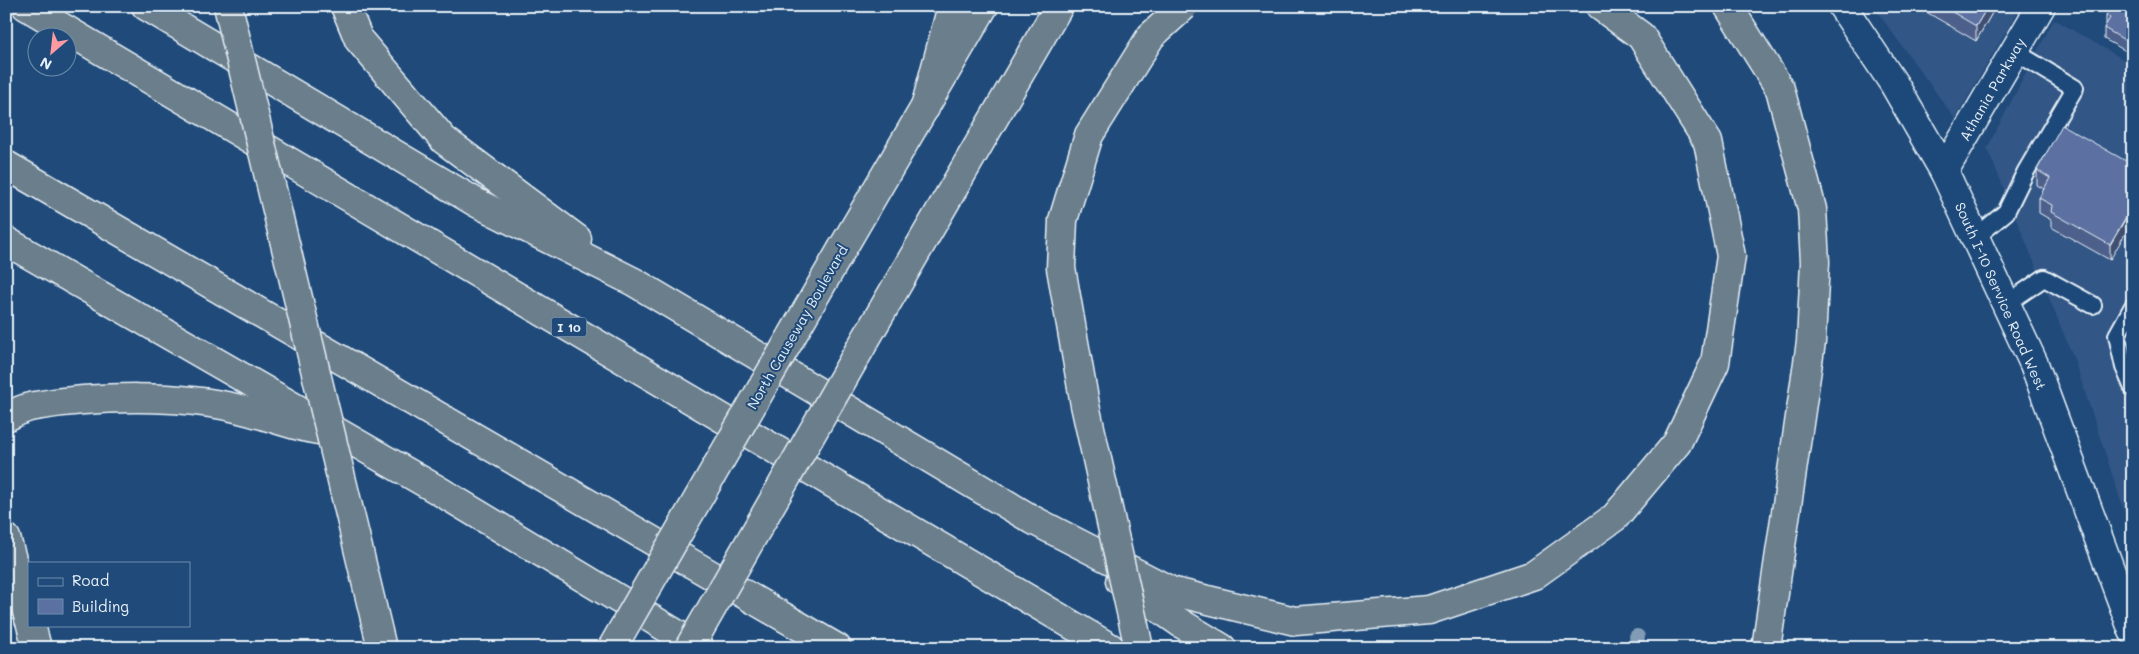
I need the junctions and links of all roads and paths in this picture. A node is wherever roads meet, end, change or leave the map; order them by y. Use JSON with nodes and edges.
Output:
{"nodes":[{"id":1,"x":26,"y":6,"type":"edge"},
{"id":2,"x":146,"y":6,"type":"edge"},
{"id":3,"x":228,"y":6,"type":"edge"},
{"id":4,"x":345,"y":6,"type":"edge"},
{"id":5,"x":952,"y":6,"type":"edge"},
{"id":6,"x":984,"y":6,"type":"edge"},
{"id":7,"x":1059,"y":6,"type":"edge"},
{"id":8,"x":1184,"y":6,"type":"edge"},
{"id":9,"x":1600,"y":6,"type":"edge"},
{"id":10,"x":1728,"y":6,"type":"edge"},
{"id":11,"x":1842,"y":6,"type":"edge"},
{"id":12,"x":2041,"y":6,"type":"edge"},
{"id":13,"x":2014,"y":51,"type":"junction"},
{"id":14,"x":925,"y":108,"type":"junction"},
{"id":15,"x":6,"y":165,"type":"edge"},
{"id":16,"x":1944,"y":171,"type":"junction"},
{"id":17,"x":1975,"y":238,"type":"junction"},
{"id":18,"x":6,"y":241,"type":"edge"},
{"id":19,"x":634,"y":282,"type":"junction"},
{"id":20,"x":2006,"y":304,"type":"junction"},
{"id":21,"x":2092,"y":305,"type":"dead end"},
{"id":22,"x":2133,"y":306,"type":"edge"},
{"id":23,"x":2133,"y":388,"type":"edge"},
{"id":24,"x":6,"y":417,"type":"edge"},
{"id":25,"x":339,"y":433,"type":"junction"},
{"id":26,"x":1032,"y":520,"type":"junction"},
{"id":27,"x":6,"y":538,"type":"edge"},
{"id":28,"x":28,"y":615,"type":"edge"},
{"id":29,"x":31,"y":626,"type":"edge"},
{"id":30,"x":2133,"y":631,"type":"edge"},
{"id":31,"x":37,"y":648,"type":"edge"},
{"id":32,"x":382,"y":648,"type":"edge"},
{"id":33,"x":612,"y":648,"type":"edge"},
{"id":34,"x":689,"y":648,"type":"edge"},
{"id":35,"x":700,"y":648,"type":"edge"},
{"id":36,"x":837,"y":648,"type":"edge"},
{"id":37,"x":1111,"y":648,"type":"edge"},
{"id":38,"x":1139,"y":648,"type":"edge"},
{"id":39,"x":1222,"y":648,"type":"edge"},
{"id":40,"x":1766,"y":648,"type":"edge"}],
"edges":[{"from":1,"to":37,"type":"highway","number":"I 10"},
{"from":2,"to":19,"type":"highway"},
{"from":3,"to":32,"type":"highway","bridge":true},
{"from":4,"to":19,"type":"highway"},
{"from":5,"to":14,"type":"highway"},
{"from":6,"to":14,"type":"highway","name":"North Causeway Boulevard"},
{"from":7,"to":34,"type":"highway","bridge":true},
{"from":8,"to":38,"type":"highway","bridge":true},
{"from":9,"to":26,"type":"highway"},
{"from":10,"to":40,"type":"highway"},
{"from":11,"to":16,"type":"street","name":"South I-10 Service Road West"},
{"from":12,"to":13,"type":"street","name":"Athania Parkway"},
{"from":13,"to":16,"type":"street","name":"Athania Parkway"},
{"from":13,"to":17,"type":"lane"},
{"from":14,"to":33,"type":"highway","name":"North Causeway Boulevard","bridge":true},
{"from":15,"to":36,"type":"highway"},
{"from":16,"to":17,"type":"street","name":"South I-10 Service Road West"},
{"from":17,"to":20,"type":"street","name":"South I-10 Service Road West"},
{"from":18,"to":25,"type":"highway"},
{"from":19,"to":26,"type":"highway"},
{"from":20,"to":21,"type":"lane"},
{"from":20,"to":30,"type":"street","name":"South I-10 Service Road West"},
{"from":22,"to":23,"type":"lane"},
{"from":24,"to":25,"type":"highway"},
{"from":25,"to":35,"type":"highway"},
{"from":26,"to":39,"type":"highway"},
{"from":27,"to":28,"type":"highway"},
{"from":29,"to":31,"type":"highway"}]}
